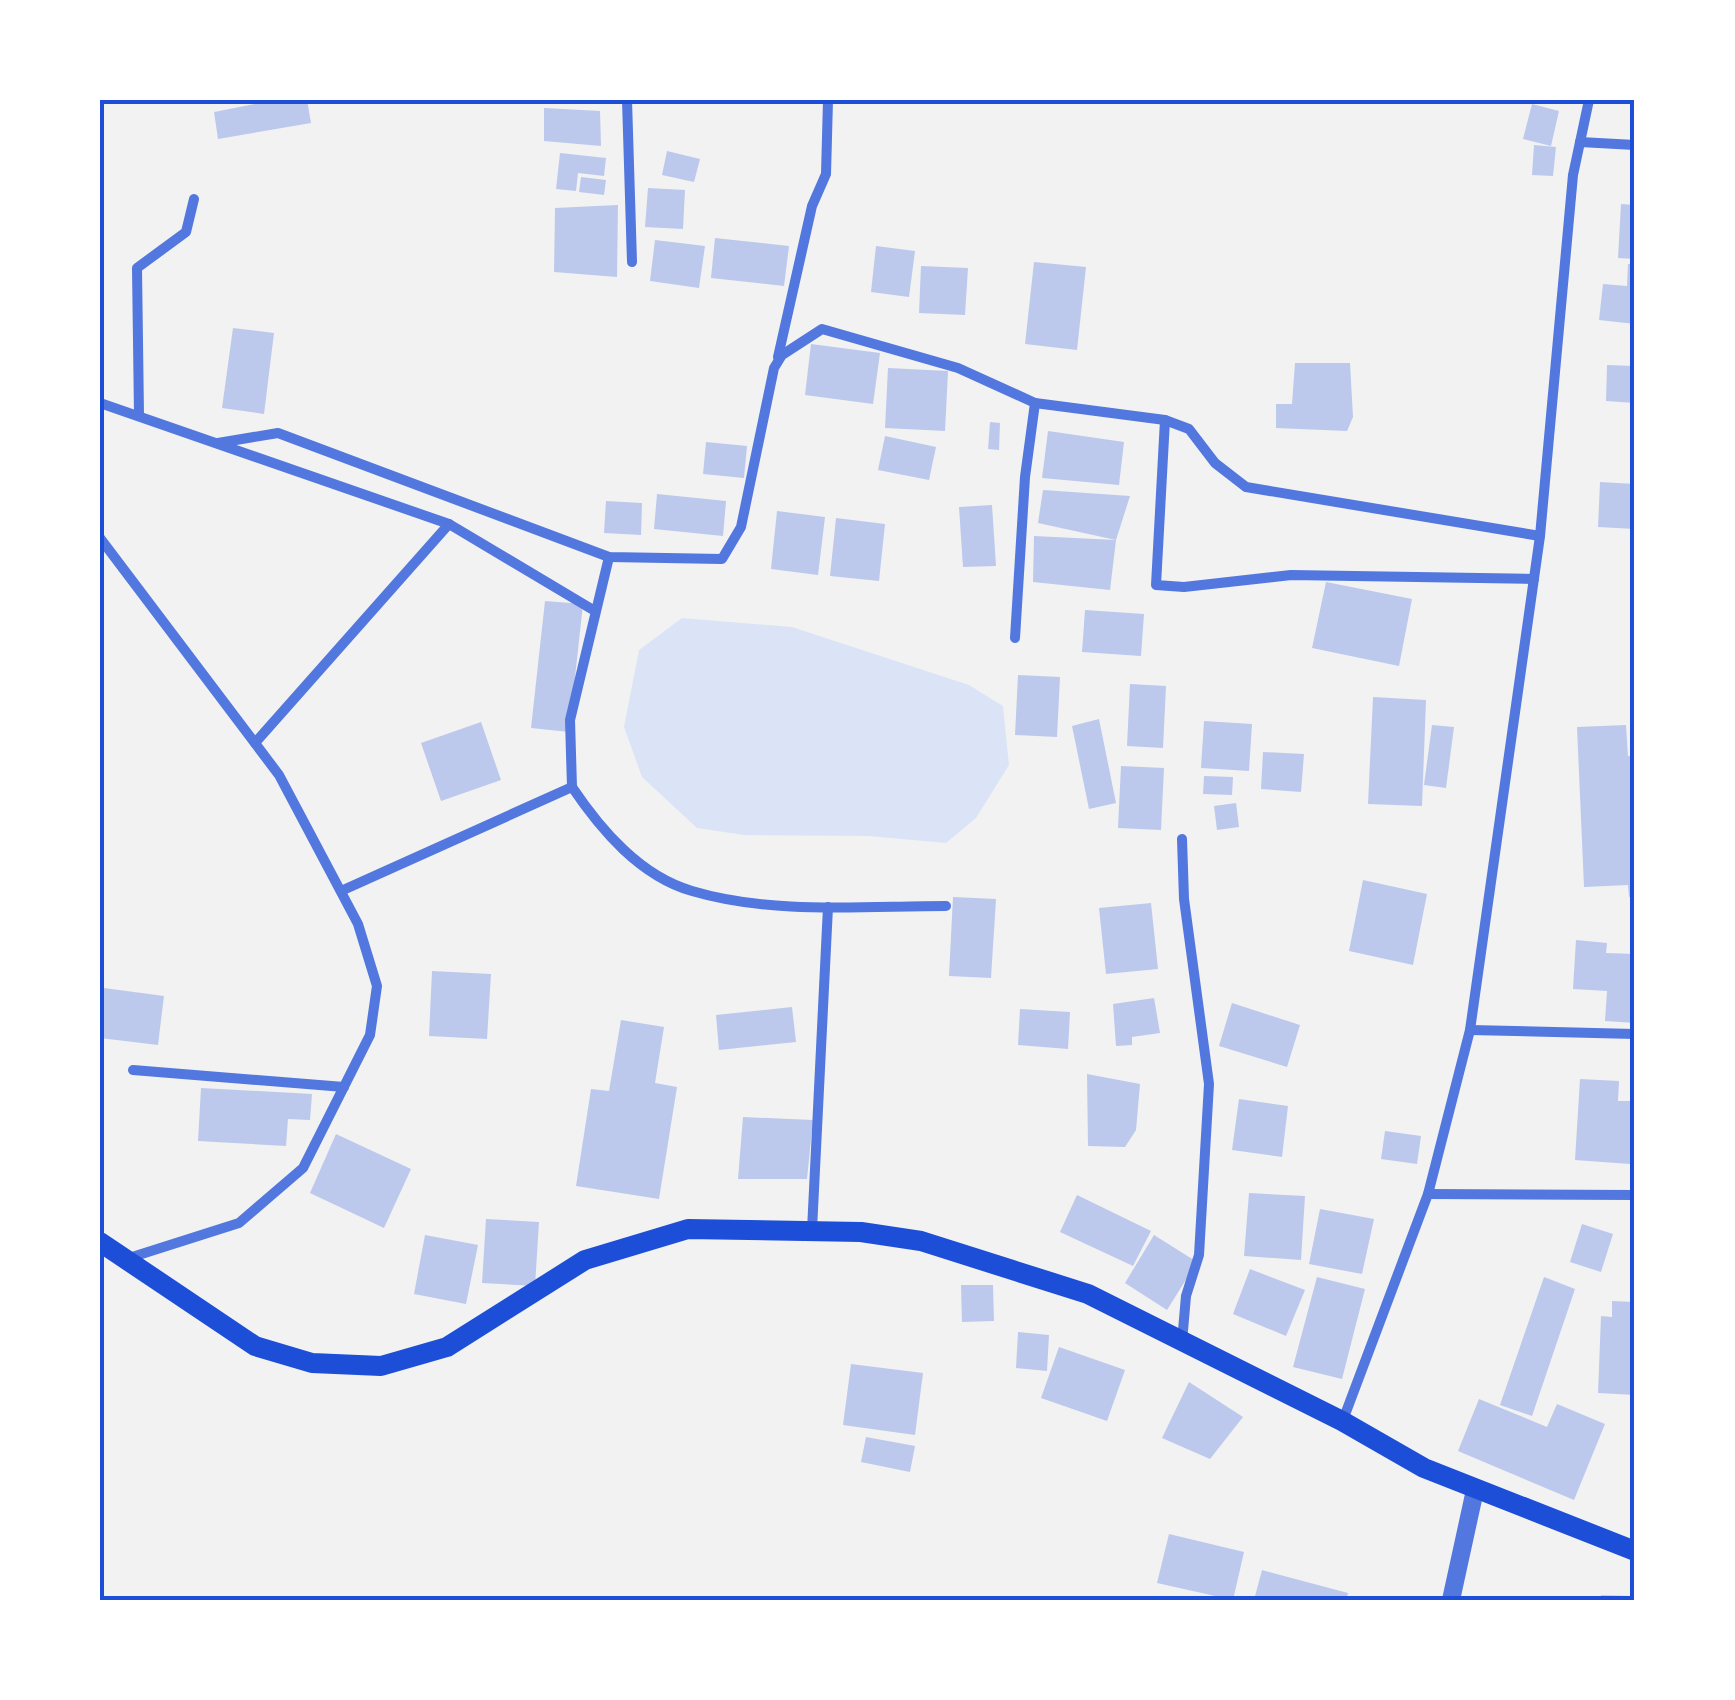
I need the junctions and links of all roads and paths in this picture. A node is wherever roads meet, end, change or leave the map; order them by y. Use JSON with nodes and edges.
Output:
{"nodes":[{"id":1,"x":627,"y":100,"type":"edge"},
{"id":2,"x":828,"y":100,"type":"edge"},
{"id":3,"x":1589,"y":100,"type":"edge"},
{"id":4,"x":1580,"y":142,"type":"junction"},
{"id":5,"x":1635,"y":144,"type":"edge"},
{"id":6,"x":194,"y":200,"type":"dead end"},
{"id":7,"x":632,"y":262,"type":"dead end"},
{"id":8,"x":777,"y":360,"type":"junction"},
{"id":9,"x":100,"y":403,"type":"edge"},
{"id":10,"x":1034,"y":404,"type":"junction"},
{"id":11,"x":139,"y":415,"type":"junction"},
{"id":12,"x":1165,"y":420,"type":"junction"},
{"id":13,"x":218,"y":443,"type":"junction"},
{"id":14,"x":449,"y":524,"type":"junction"},
{"id":15,"x":1540,"y":536,"type":"junction"},
{"id":16,"x":100,"y":538,"type":"edge"},
{"id":17,"x":608,"y":557,"type":"junction"},
{"id":18,"x":1534,"y":579,"type":"junction"},
{"id":19,"x":595,"y":610,"type":"junction"},
{"id":20,"x":1015,"y":638,"type":"dead end"},
{"id":21,"x":256,"y":743,"type":"junction"},
{"id":22,"x":572,"y":787,"type":"junction"},
{"id":23,"x":1182,"y":839,"type":"dead end"},
{"id":24,"x":340,"y":891,"type":"junction"},
{"id":25,"x":946,"y":906,"type":"dead end"},
{"id":26,"x":828,"y":907,"type":"junction"},
{"id":27,"x":1470,"y":1030,"type":"junction"},
{"id":28,"x":1635,"y":1034,"type":"edge"},
{"id":29,"x":133,"y":1070,"type":"dead end"},
{"id":30,"x":344,"y":1087,"type":"junction"},
{"id":31,"x":1428,"y":1194,"type":"junction"},
{"id":32,"x":1635,"y":1195,"type":"edge"},
{"id":33,"x":812,"y":1234,"type":"junction"},
{"id":34,"x":100,"y":1242,"type":"edge"},
{"id":35,"x":129,"y":1258,"type":"junction"},
{"id":36,"x":1182,"y":1343,"type":"junction"},
{"id":37,"x":1342,"y":1422,"type":"junction"},
{"id":38,"x":1475,"y":1490,"type":"junction"},
{"id":39,"x":1635,"y":1551,"type":"edge"},
{"id":40,"x":1450,"y":1600,"type":"edge"}],
"edges":[{"from":1,"to":7,"type":"street"},
{"from":2,"to":8,"type":"street"},
{"from":3,"to":4,"type":"street"},
{"from":4,"to":5,"type":"street"},
{"from":4,"to":15,"type":"street"},
{"from":6,"to":11,"type":"street"},
{"from":8,"to":10,"type":"street"},
{"from":8,"to":17,"type":"street"},
{"from":9,"to":11,"type":"street"},
{"from":10,"to":12,"type":"street"},
{"from":10,"to":20,"type":"street"},
{"from":11,"to":13,"type":"street"},
{"from":12,"to":15,"type":"street"},
{"from":12,"to":18,"type":"street"},
{"from":13,"to":14,"type":"street"},
{"from":13,"to":17,"type":"street"},
{"from":14,"to":19,"type":"street"},
{"from":14,"to":21,"type":"street"},
{"from":15,"to":18,"type":"street"},
{"from":16,"to":21,"type":"street"},
{"from":17,"to":19,"type":"street"},
{"from":18,"to":27,"type":"street"},
{"from":19,"to":22,"type":"street"},
{"from":21,"to":24,"type":"street"},
{"from":22,"to":24,"type":"street"},
{"from":22,"to":26,"type":"street"},
{"from":23,"to":36,"type":"street"},
{"from":24,"to":30,"type":"street"},
{"from":25,"to":26,"type":"street"},
{"from":26,"to":33,"type":"street"},
{"from":27,"to":28,"type":"street"},
{"from":27,"to":31,"type":"street"},
{"from":29,"to":30,"type":"street"},
{"from":30,"to":35,"type":"street"},
{"from":31,"to":32,"type":"street"},
{"from":31,"to":37,"type":"street"},
{"from":33,"to":35,"type":"main road"},
{"from":33,"to":36,"type":"main road"},
{"from":34,"to":35,"type":"main road"},
{"from":36,"to":37,"type":"main road"},
{"from":37,"to":38,"type":"main road"},
{"from":38,"to":39,"type":"main road"},
{"from":38,"to":40,"type":"street"}]}
